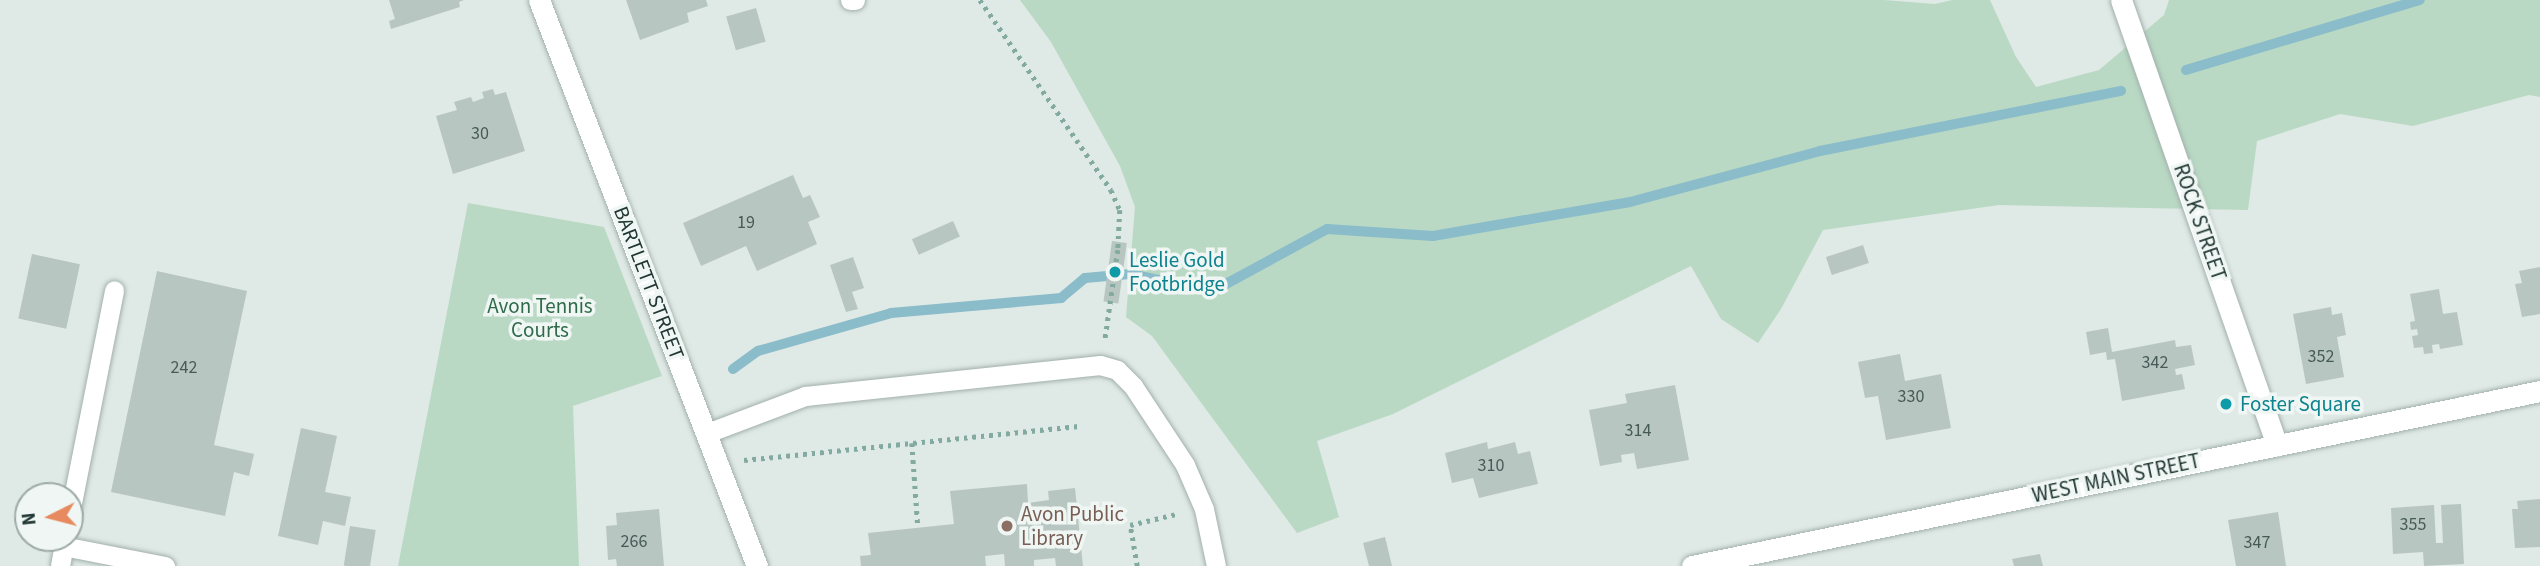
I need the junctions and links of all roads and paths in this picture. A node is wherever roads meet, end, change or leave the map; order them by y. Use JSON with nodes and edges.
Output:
{"nodes":[{"id":1,"x":539,"y":0,"type":"edge"},
{"id":2,"x":850,"y":0,"type":"edge"},
{"id":3,"x":855,"y":0,"type":"edge"},
{"id":4,"x":979,"y":0,"type":"edge"},
{"id":5,"x":2122,"y":0,"type":"edge"},
{"id":6,"x":114,"y":289,"type":"dead end"},
{"id":7,"x":1100,"y":365,"type":"junction"},
{"id":8,"x":2540,"y":391,"type":"edge"},
{"id":9,"x":1081,"y":426,"type":"dead end"},
{"id":10,"x":707,"y":433,"type":"junction"},
{"id":11,"x":912,"y":443,"type":"junction"},
{"id":12,"x":2277,"y":445,"type":"junction"},
{"id":13,"x":720,"y":469,"type":"junction"},
{"id":14,"x":76,"y":482,"type":"edge"},
{"id":15,"x":1204,"y":509,"type":"junction"},
{"id":16,"x":918,"y":527,"type":"dead end"},
{"id":17,"x":84,"y":547,"type":"edge"},
{"id":18,"x":165,"y":566,"type":"edge"},
{"id":19,"x":757,"y":566,"type":"edge"},
{"id":20,"x":1137,"y":566,"type":"edge"},
{"id":21,"x":1216,"y":566,"type":"edge"},
{"id":22,"x":1692,"y":566,"type":"edge"}],
"edges":[{"from":1,"to":10,"type":"street","name":"BARTLETT STREET"},
{"from":2,"to":3,"type":"lane"},
{"from":4,"to":7,"type":"path"},
{"from":5,"to":12,"type":"street","name":"ROCK STREET"},
{"from":6,"to":14,"type":"lane"},
{"from":7,"to":10,"type":"lane"},
{"from":7,"to":15,"type":"lane"},
{"from":8,"to":12,"type":"street","name":"WEST MAIN STREET"},
{"from":9,"to":11,"type":"path"},
{"from":10,"to":13,"type":"street","name":"BARTLETT STREET"},
{"from":11,"to":13,"type":"path"},
{"from":11,"to":16,"type":"path"},
{"from":12,"to":22,"type":"street","name":"WEST MAIN STREET"},
{"from":13,"to":19,"type":"street","name":"BARTLETT STREET"},
{"from":15,"to":20,"type":"path"},
{"from":15,"to":21,"type":"lane"},
{"from":17,"to":18,"type":"lane"}]}
